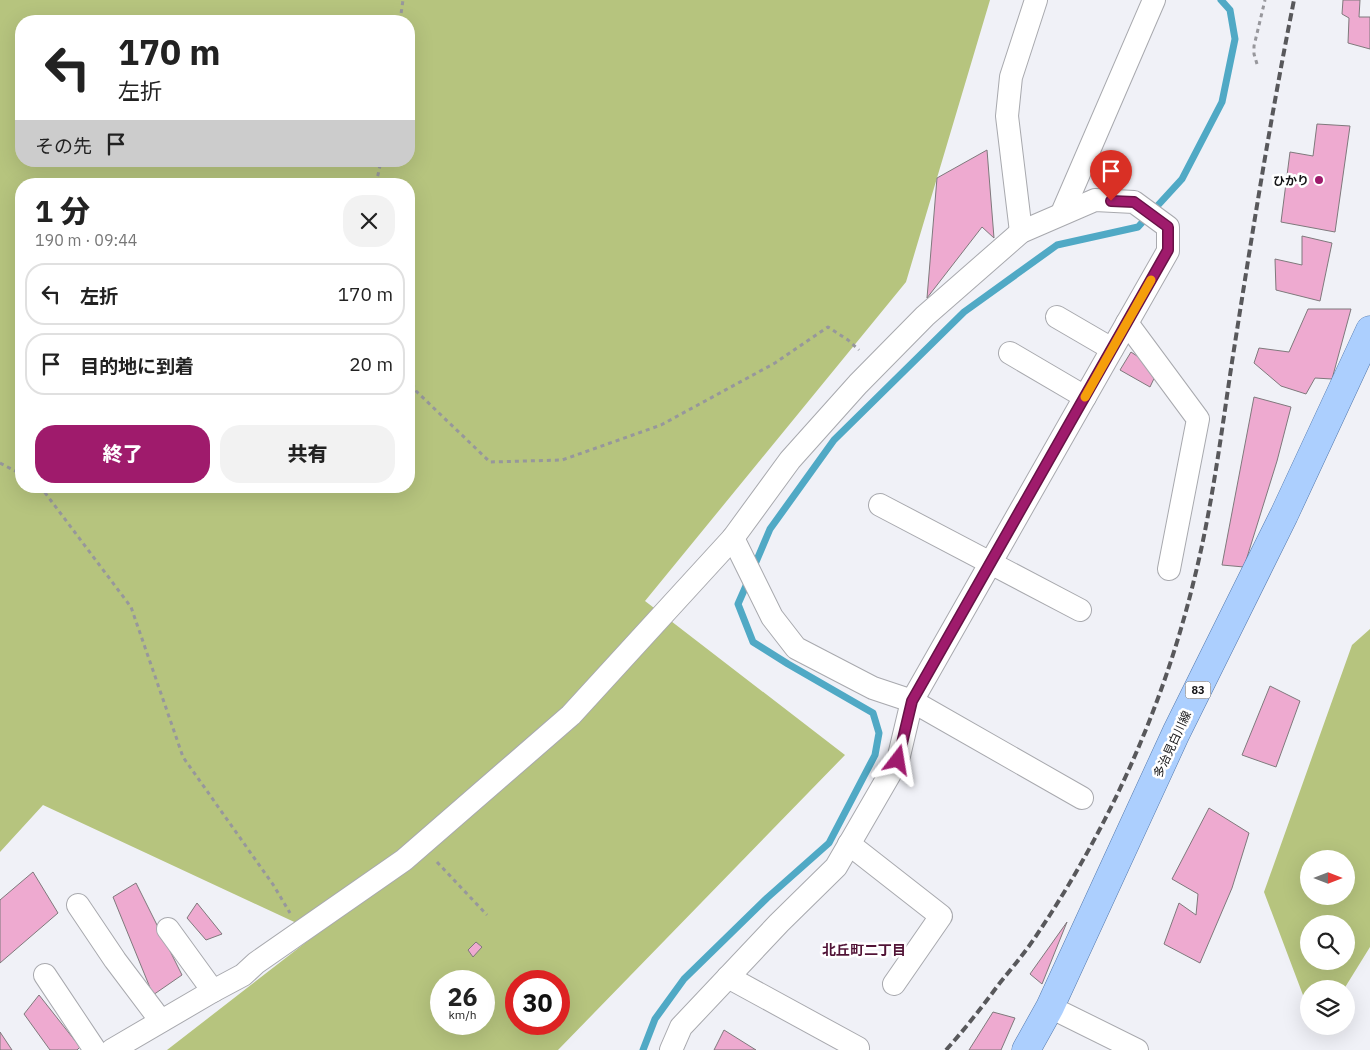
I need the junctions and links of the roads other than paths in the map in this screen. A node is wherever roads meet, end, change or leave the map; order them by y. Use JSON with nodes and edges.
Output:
{"nodes":[{"id":1,"x":1036,"y":0,"type":"edge"},
{"id":2,"x":1154,"y":0,"type":"edge"},
{"id":3,"x":1062,"y":213,"type":"junction"},
{"id":4,"x":1021,"y":232,"type":"junction"},
{"id":5,"x":1057,"y":317,"type":"dead end"},
{"id":6,"x":1127,"y":322,"type":"junction"},
{"id":7,"x":1370,"y":330,"type":"edge"},
{"id":8,"x":1112,"y":349,"type":"junction"},
{"id":9,"x":1010,"y":353,"type":"dead end"},
{"id":10,"x":1085,"y":398,"type":"junction"},
{"id":11,"x":880,"y":505,"type":"dead end"},
{"id":12,"x":733,"y":538,"type":"junction"},
{"id":13,"x":991,"y":563,"type":"junction"},
{"id":14,"x":1169,"y":569,"type":"dead end"},
{"id":15,"x":1080,"y":610,"type":"dead end"},
{"id":16,"x":912,"y":701,"type":"junction"},
{"id":17,"x":1082,"y":798,"type":"dead end"},
{"id":18,"x":849,"y":844,"type":"junction"},
{"id":19,"x":78,"y":905,"type":"dead end"},
{"id":20,"x":168,"y":929,"type":"dead end"},
{"id":21,"x":45,"y":975,"type":"dead end"},
{"id":22,"x":728,"y":977,"type":"junction"},
{"id":23,"x":894,"y":984,"type":"dead end"},
{"id":24,"x":213,"y":991,"type":"junction"},
{"id":25,"x":1050,"y":1007,"type":"junction"},
{"id":26,"x":161,"y":1021,"type":"junction"},
{"id":27,"x":858,"y":1048,"type":"dead end"},
{"id":28,"x":95,"y":1050,"type":"edge"},
{"id":29,"x":112,"y":1050,"type":"edge"},
{"id":30,"x":671,"y":1050,"type":"edge"},
{"id":31,"x":1026,"y":1050,"type":"edge"},
{"id":32,"x":1137,"y":1050,"type":"edge"}],
"edges":[{"from":1,"to":4,"type":"street"},
{"from":2,"to":3,"type":"street"},
{"from":3,"to":4,"type":"street"},
{"from":3,"to":6,"type":"street"},
{"from":4,"to":12,"type":"street"},
{"from":5,"to":8,"type":"street"},
{"from":6,"to":8,"type":"street"},
{"from":6,"to":14,"type":"street"},
{"from":7,"to":25,"type":"main road","name":"多治見白川線","number":"83"},
{"from":8,"to":10,"type":"street"},
{"from":9,"to":10,"type":"street"},
{"from":10,"to":13,"type":"street"},
{"from":11,"to":13,"type":"street"},
{"from":12,"to":16,"type":"street"},
{"from":12,"to":24,"type":"street"},
{"from":13,"to":15,"type":"street"},
{"from":13,"to":16,"type":"street"},
{"from":16,"to":17,"type":"street"},
{"from":16,"to":18,"type":"street"},
{"from":18,"to":22,"type":"street"},
{"from":18,"to":23,"type":"street"},
{"from":19,"to":26,"type":"street"},
{"from":20,"to":24,"type":"street"},
{"from":21,"to":28,"type":"street"},
{"from":22,"to":27,"type":"street"},
{"from":22,"to":30,"type":"street"},
{"from":24,"to":26,"type":"street"},
{"from":25,"to":31,"type":"main road","name":"多治見白川線","number":"83"},
{"from":25,"to":32,"type":"street"},
{"from":26,"to":29,"type":"street"}]}
